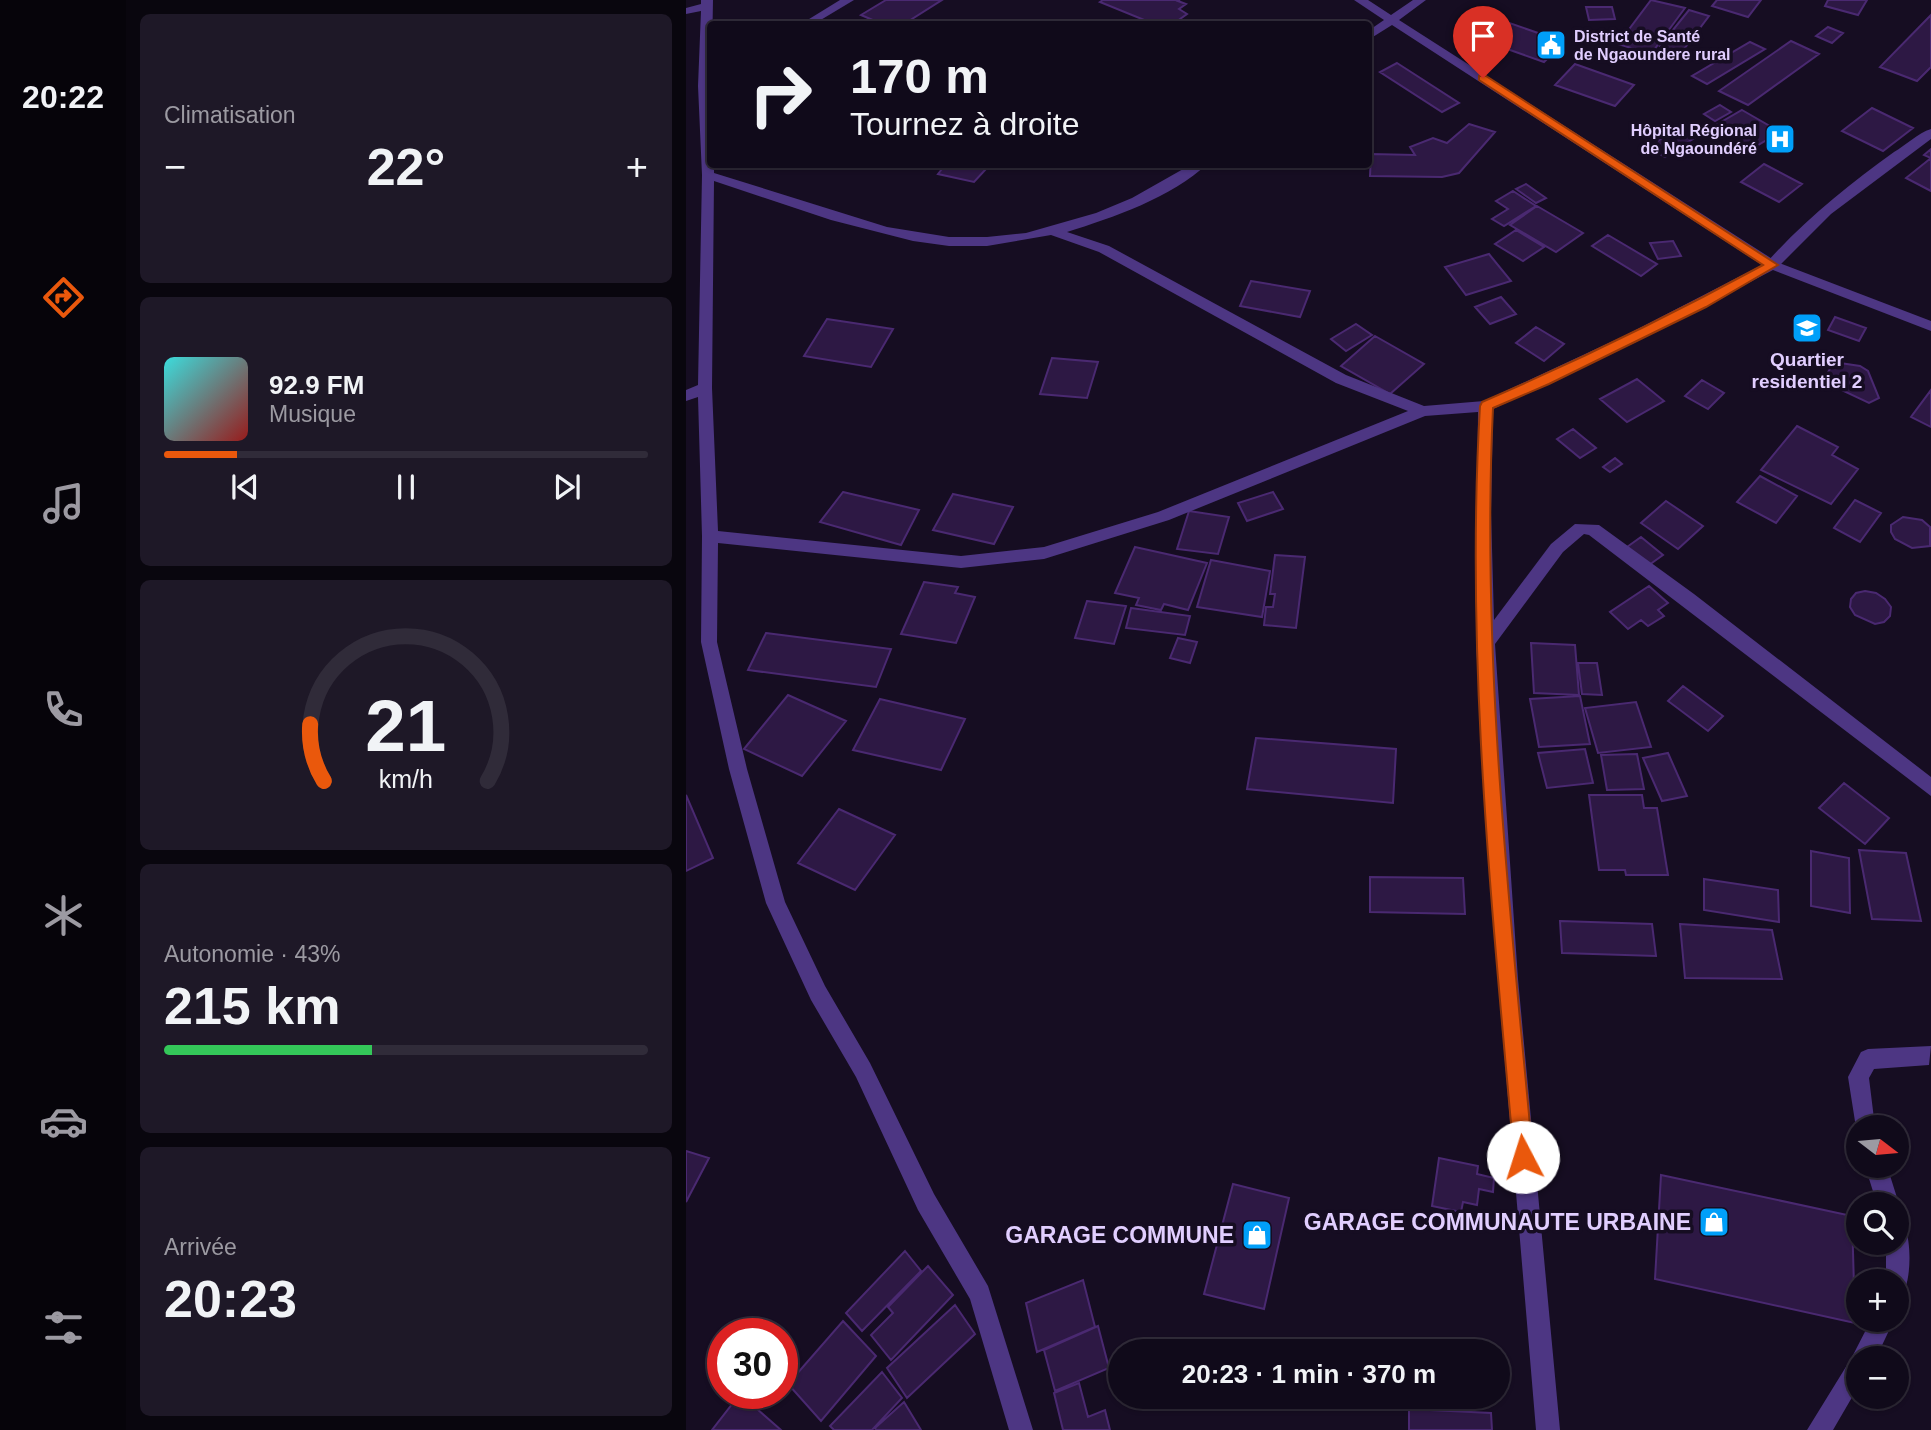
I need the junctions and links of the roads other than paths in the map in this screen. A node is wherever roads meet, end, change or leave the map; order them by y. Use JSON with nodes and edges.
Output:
{"nodes":[{"id":1,"x":848,"y":0,"type":"edge"},
{"id":2,"x":1360,"y":0,"type":"edge"},
{"id":3,"x":1420,"y":0,"type":"edge"},
{"id":4,"x":707,"y":3,"type":"edge"},
{"id":5,"x":686,"y":11,"type":"edge"},
{"id":6,"x":1394,"y":20,"type":"junction"},
{"id":7,"x":812,"y":21,"type":"edge"},
{"id":8,"x":1372,"y":34,"type":"edge"},
{"id":9,"x":703,"y":86,"type":"edge"},
{"id":10,"x":1931,"y":133,"type":"edge"},
{"id":11,"x":707,"y":157,"type":"edge"},
{"id":12,"x":708,"y":168,"type":"edge"},
{"id":13,"x":1195,"y":168,"type":"edge"},
{"id":14,"x":708,"y":175,"type":"junction"},
{"id":15,"x":1055,"y":232,"type":"junction"},
{"id":16,"x":1772,"y":265,"type":"junction"},
{"id":17,"x":1931,"y":326,"type":"edge"},
{"id":18,"x":705,"y":388,"type":"junction"},
{"id":19,"x":686,"y":396,"type":"edge"},
{"id":20,"x":1486,"y":406,"type":"junction"},
{"id":21,"x":1423,"y":411,"type":"junction"},
{"id":22,"x":710,"y":536,"type":"junction"},
{"id":23,"x":1484,"y":645,"type":"junction"},
{"id":24,"x":1931,"y":788,"type":"edge"},
{"id":25,"x":1929,"y":1055,"type":"dead end"},
{"id":26,"x":1863,"y":1115,"type":"edge"},
{"id":27,"x":1846,"y":1386,"type":"edge"},
{"id":28,"x":1021,"y":1430,"type":"edge"},
{"id":29,"x":1548,"y":1430,"type":"edge"},
{"id":30,"x":1819,"y":1430,"type":"edge"}],
"edges":[{"from":1,"to":7,"type":"street"},
{"from":2,"to":6,"type":"street"},
{"from":3,"to":6,"type":"street"},
{"from":4,"to":5,"type":"street"},
{"from":4,"to":9,"type":"street"},
{"from":6,"to":8,"type":"street"},
{"from":6,"to":16,"type":"street"},
{"from":9,"to":11,"type":"street"},
{"from":10,"to":16,"type":"street"},
{"from":12,"to":14,"type":"street"},
{"from":13,"to":15,"type":"street"},
{"from":14,"to":15,"type":"street"},
{"from":14,"to":18,"type":"street"},
{"from":15,"to":21,"type":"street"},
{"from":16,"to":17,"type":"street"},
{"from":16,"to":20,"type":"street"},
{"from":18,"to":19,"type":"street"},
{"from":18,"to":22,"type":"street"},
{"from":20,"to":21,"type":"street"},
{"from":20,"to":23,"type":"street"},
{"from":21,"to":22,"type":"street"},
{"from":22,"to":28,"type":"street"},
{"from":23,"to":24,"type":"street"},
{"from":23,"to":29,"type":"street"},
{"from":25,"to":26,"type":"street"},
{"from":27,"to":30,"type":"street"}]}
